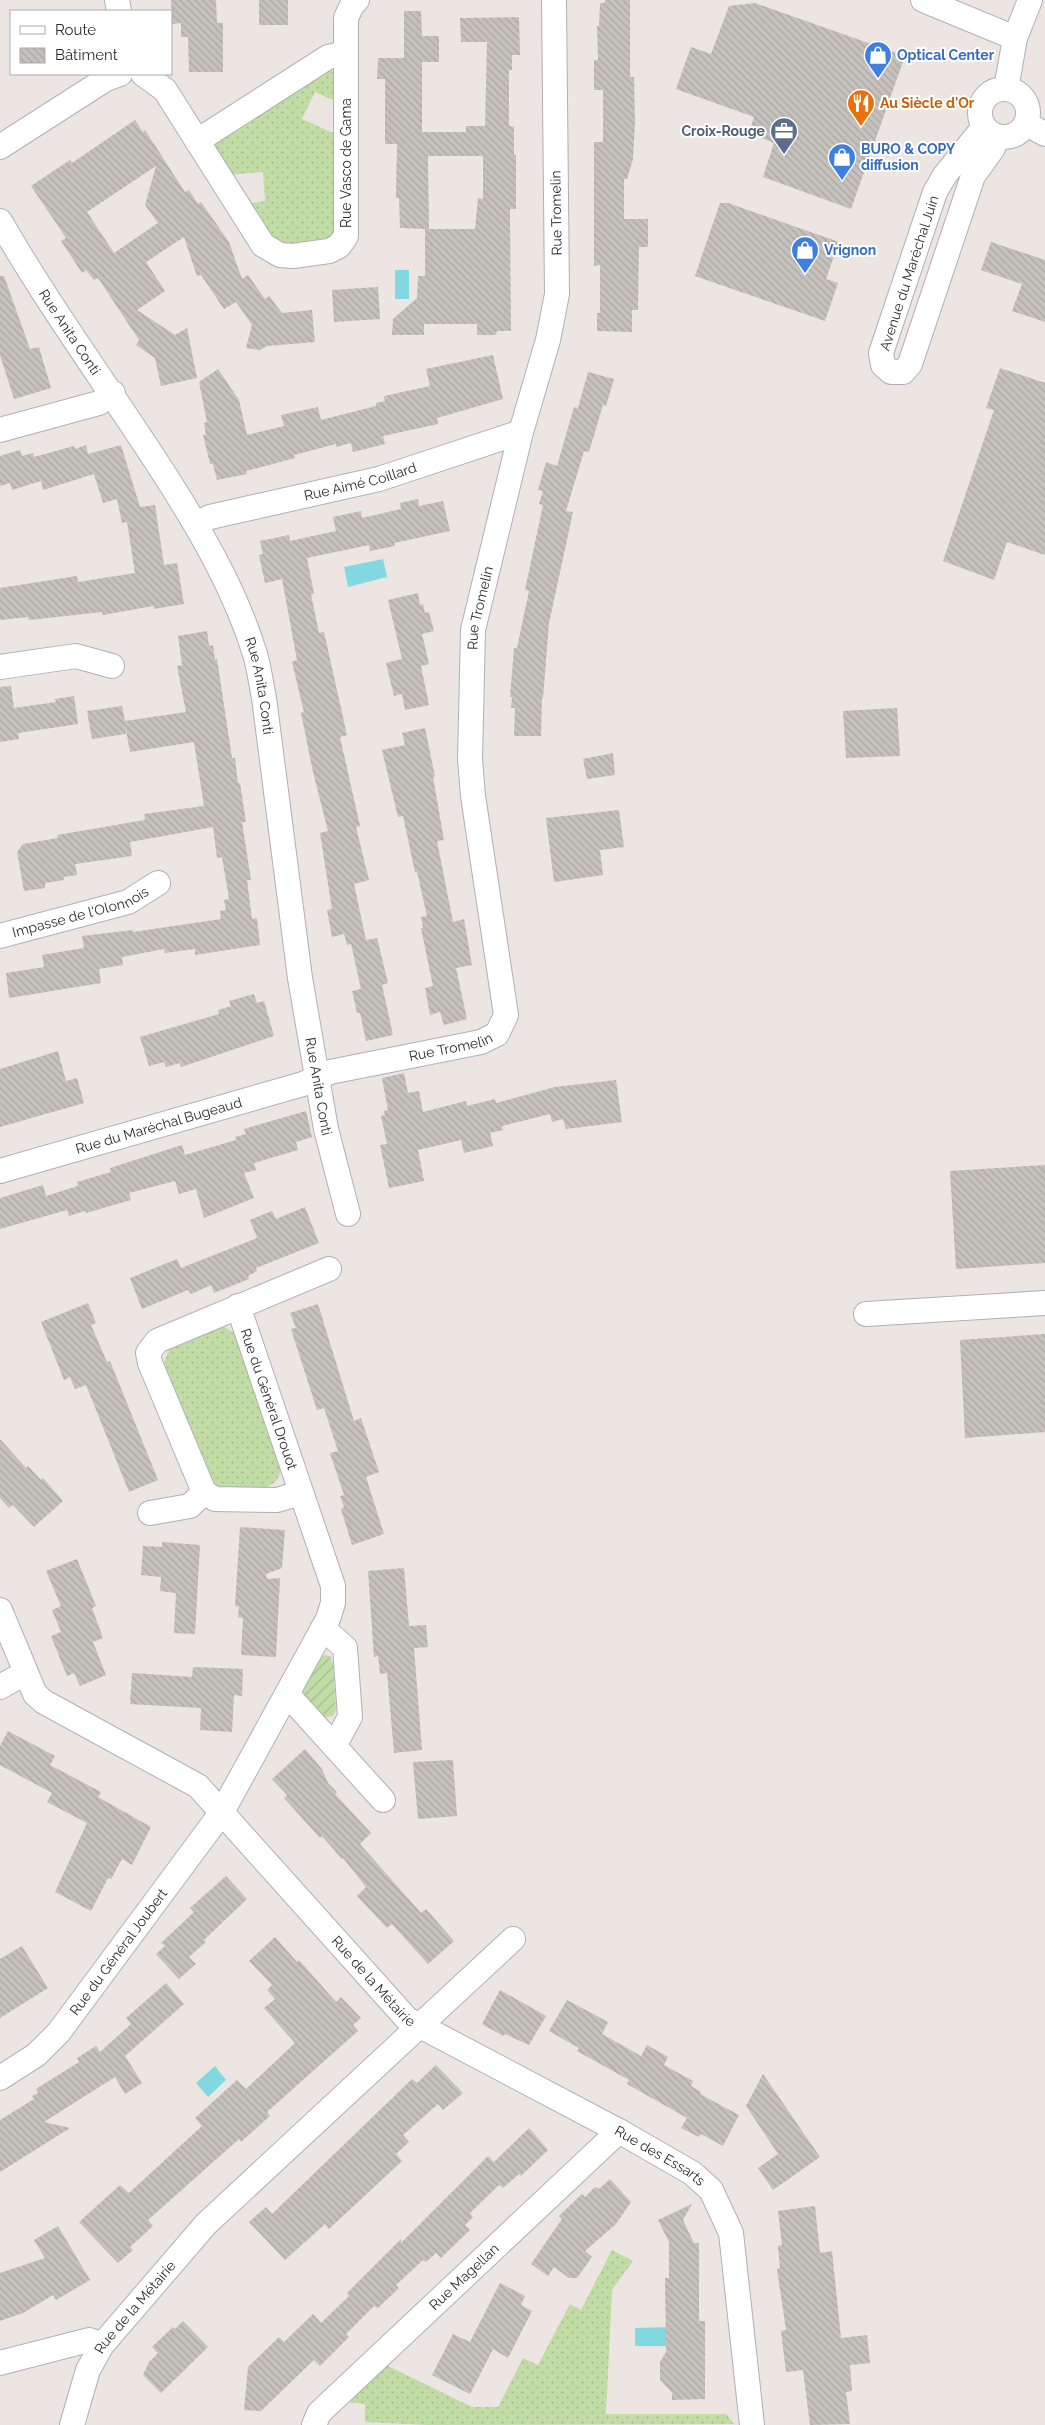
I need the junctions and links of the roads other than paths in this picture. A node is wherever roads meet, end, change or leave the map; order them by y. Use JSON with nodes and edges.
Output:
{"nodes":[{"id":1,"x":357,"y":0,"type":"edge"},
{"id":2,"x":554,"y":0,"type":"edge"},
{"id":3,"x":923,"y":0,"type":"edge"},
{"id":4,"x":1030,"y":0,"type":"edge"},
{"id":5,"x":1015,"y":38,"type":"junction"},
{"id":6,"x":346,"y":53,"type":"junction"},
{"id":7,"x":117,"y":75,"type":"edge"},
{"id":8,"x":144,"y":75,"type":"edge"},
{"id":9,"x":1006,"y":89,"type":"junction"},
{"id":10,"x":1035,"y":129,"type":"edge"},
{"id":11,"x":990,"y":132,"type":"junction"},
{"id":12,"x":197,"y":141,"type":"junction"},
{"id":13,"x":0,"y":147,"type":"edge"},
{"id":14,"x":0,"y":221,"type":"edge"},
{"id":15,"x":113,"y":393,"type":"junction"},
{"id":16,"x":0,"y":430,"type":"edge"},
{"id":17,"x":521,"y":432,"type":"junction"},
{"id":18,"x":196,"y":524,"type":"junction"},
{"id":19,"x":112,"y":666,"type":"dead end"},
{"id":20,"x":0,"y":667,"type":"edge"},
{"id":21,"x":158,"y":883,"type":"dead end"},
{"id":22,"x":0,"y":936,"type":"edge"},
{"id":23,"x":316,"y":1078,"type":"junction"},
{"id":24,"x":0,"y":1170,"type":"edge"},
{"id":25,"x":348,"y":1214,"type":"dead end"},
{"id":26,"x":329,"y":1269,"type":"dead end"},
{"id":27,"x":1045,"y":1303,"type":"edge"},
{"id":28,"x":238,"y":1306,"type":"junction"},
{"id":29,"x":866,"y":1314,"type":"dead end"},
{"id":30,"x":204,"y":1492,"type":"junction"},
{"id":31,"x":301,"y":1492,"type":"junction"},
{"id":32,"x":150,"y":1514,"type":"dead end"},
{"id":33,"x":0,"y":1610,"type":"edge"},
{"id":34,"x":323,"y":1628,"type":"junction"},
{"id":35,"x":25,"y":1673,"type":"junction"},
{"id":36,"x":0,"y":1687,"type":"edge"},
{"id":37,"x":287,"y":1694,"type":"junction"},
{"id":38,"x":334,"y":1746,"type":"junction"},
{"id":39,"x":383,"y":1800,"type":"dead end"},
{"id":40,"x":222,"y":1812,"type":"junction"},
{"id":41,"x":513,"y":1939,"type":"dead end"},
{"id":42,"x":420,"y":2026,"type":"junction"},
{"id":43,"x":0,"y":2078,"type":"edge"},
{"id":44,"x":619,"y":2131,"type":"junction"},
{"id":45,"x":102,"y":2345,"type":"junction"},
{"id":46,"x":0,"y":2363,"type":"edge"},
{"id":47,"x":72,"y":2425,"type":"edge"},
{"id":48,"x":314,"y":2425,"type":"edge"},
{"id":49,"x":752,"y":2425,"type":"edge"}],
"edges":[{"from":1,"to":6,"type":"street","name":"Rue Vasco de Gama"},
{"from":2,"to":17,"type":"street","name":"Rue Tromelin"},
{"from":3,"to":5,"type":"street"},
{"from":4,"to":5,"type":"street"},
{"from":5,"to":9,"type":"street"},
{"from":6,"to":12,"type":"street"},
{"from":6,"to":12,"type":"street","name":"Rue Vasco de Gama"},
{"from":7,"to":13,"type":"street"},
{"from":8,"to":12,"type":"street","name":"Rue Vasco de Gama"},
{"from":9,"to":10,"type":"street"},
{"from":9,"to":11,"type":"street"},
{"from":10,"to":11,"type":"street"},
{"from":11,"to":11,"type":"street","name":"Avenue du Maréchal Juin"},
{"from":14,"to":15,"type":"street","name":"Rue Anita Conti"},
{"from":15,"to":16,"type":"street"},
{"from":15,"to":18,"type":"street","name":"Rue Anita Conti"},
{"from":17,"to":18,"type":"street","name":"Rue Aimé Coillard"},
{"from":17,"to":23,"type":"street","name":"Rue Tromelin"},
{"from":18,"to":23,"type":"street","name":"Rue Anita Conti"},
{"from":19,"to":20,"type":"street"},
{"from":21,"to":22,"type":"street","name":"Impasse de l'Olonnois"},
{"from":23,"to":24,"type":"street","name":"Rue du Maréchal Bugeaud"},
{"from":23,"to":25,"type":"street","name":"Rue Anita Conti"},
{"from":26,"to":28,"type":"street"},
{"from":27,"to":29,"type":"street"},
{"from":28,"to":30,"type":"street"},
{"from":28,"to":31,"type":"street","name":"Rue du Général Drouot"},
{"from":30,"to":31,"type":"street"},
{"from":30,"to":32,"type":"street"},
{"from":31,"to":34,"type":"street","name":"Rue du Général Drouot"},
{"from":33,"to":35,"type":"street","name":"Rue de la Métairie"},
{"from":34,"to":37,"type":"street","name":"Rue du Général Drouot"},
{"from":34,"to":38,"type":"street"},
{"from":35,"to":36,"type":"street"},
{"from":35,"to":40,"type":"street","name":"Rue de la Métairie"},
{"from":37,"to":38,"type":"street"},
{"from":37,"to":40,"type":"street","name":"Rue du Général Drouot"},
{"from":38,"to":39,"type":"street"},
{"from":40,"to":42,"type":"street","name":"Rue de la Métairie"},
{"from":40,"to":43,"type":"street","name":"Rue du Général Joubert"},
{"from":41,"to":42,"type":"street"},
{"from":42,"to":44,"type":"street","name":"Rue des Essarts"},
{"from":42,"to":45,"type":"street","name":"Rue de la Métairie"},
{"from":44,"to":48,"type":"street","name":"Rue Magellan"},
{"from":44,"to":49,"type":"street","name":"Rue des Essarts"},
{"from":45,"to":46,"type":"street"},
{"from":45,"to":47,"type":"street","name":"Rue de la Métairie"}]}
